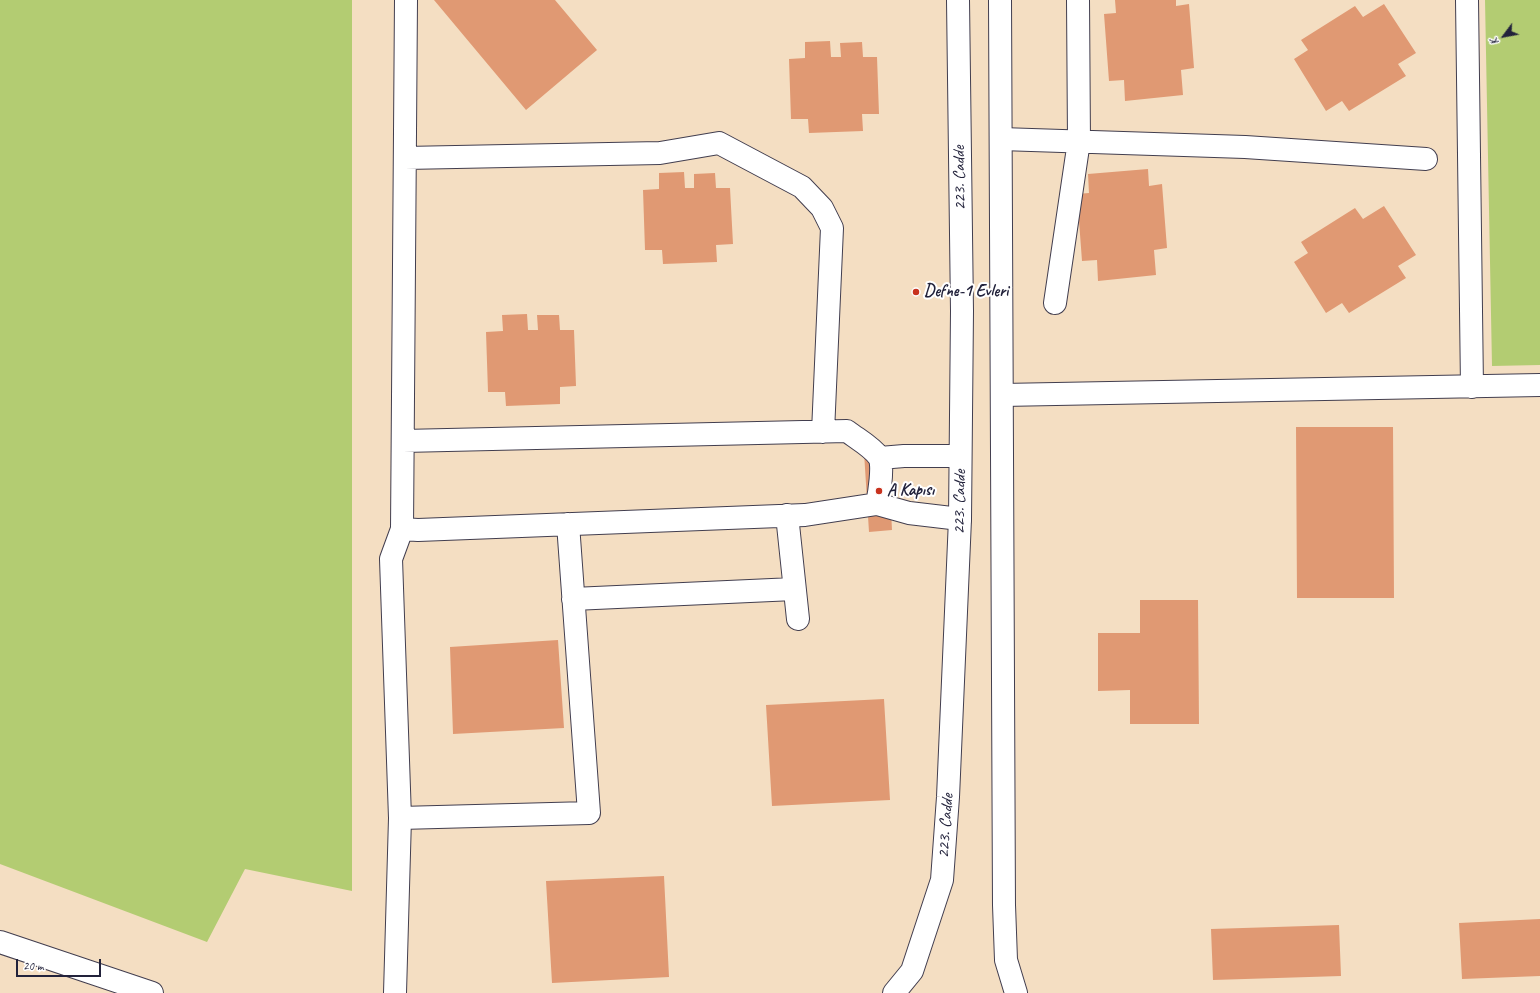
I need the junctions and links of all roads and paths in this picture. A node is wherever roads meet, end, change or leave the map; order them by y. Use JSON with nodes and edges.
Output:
{"nodes":[{"id":1,"x":406,"y":0,"type":"edge"},
{"id":2,"x":958,"y":0,"type":"edge"},
{"id":3,"x":1000,"y":0,"type":"edge"},
{"id":4,"x":1078,"y":0,"type":"edge"},
{"id":5,"x":1467,"y":0,"type":"edge"},
{"id":6,"x":1000,"y":139,"type":"junction"},
{"id":7,"x":1079,"y":141,"type":"junction"},
{"id":8,"x":405,"y":158,"type":"junction"},
{"id":9,"x":1426,"y":160,"type":"dead end"},
{"id":10,"x":1055,"y":303,"type":"dead end"},
{"id":11,"x":1540,"y":385,"type":"edge"},
{"id":12,"x":1472,"y":387,"type":"junction"},
{"id":13,"x":1002,"y":395,"type":"junction"},
{"id":14,"x":823,"y":432,"type":"junction"},
{"id":15,"x":403,"y":441,"type":"junction"},
{"id":16,"x":960,"y":456,"type":"junction"},
{"id":17,"x":880,"y":458,"type":"junction"},
{"id":18,"x":877,"y":504,"type":"junction"},
{"id":19,"x":787,"y":515,"type":"junction"},
{"id":20,"x":960,"y":519,"type":"junction"},
{"id":21,"x":568,"y":524,"type":"junction"},
{"id":22,"x":402,"y":529,"type":"junction"},
{"id":23,"x":794,"y":589,"type":"junction"},
{"id":24,"x":573,"y":599,"type":"junction"},
{"id":25,"x":798,"y":619,"type":"dead end"},
{"id":26,"x":400,"y":818,"type":"junction"},
{"id":27,"x":0,"y":942,"type":"edge"},
{"id":28,"x":152,"y":993,"type":"edge"},
{"id":29,"x":395,"y":993,"type":"edge"},
{"id":30,"x":894,"y":993,"type":"edge"},
{"id":31,"x":1016,"y":993,"type":"edge"}],
"edges":[{"from":1,"to":8,"type":"street"},
{"from":2,"to":16,"type":"street","name":"223. Cadde"},
{"from":3,"to":6,"type":"street"},
{"from":4,"to":7,"type":"street"},
{"from":5,"to":12,"type":"street"},
{"from":6,"to":7,"type":"street"},
{"from":6,"to":13,"type":"street"},
{"from":7,"to":9,"type":"street"},
{"from":7,"to":10,"type":"street"},
{"from":8,"to":14,"type":"street"},
{"from":8,"to":15,"type":"street"},
{"from":11,"to":12,"type":"street"},
{"from":12,"to":13,"type":"street"},
{"from":13,"to":31,"type":"street"},
{"from":14,"to":15,"type":"street"},
{"from":14,"to":17,"type":"street"},
{"from":15,"to":22,"type":"street"},
{"from":16,"to":17,"type":"street"},
{"from":16,"to":20,"type":"street","name":"223. Cadde"},
{"from":17,"to":18,"type":"street"},
{"from":18,"to":19,"type":"street"},
{"from":18,"to":20,"type":"street"},
{"from":19,"to":21,"type":"street"},
{"from":19,"to":23,"type":"street"},
{"from":20,"to":30,"type":"street","name":"223. Cadde"},
{"from":21,"to":22,"type":"street"},
{"from":21,"to":24,"type":"street"},
{"from":22,"to":26,"type":"street"},
{"from":23,"to":24,"type":"street"},
{"from":23,"to":25,"type":"street"},
{"from":24,"to":26,"type":"street"},
{"from":26,"to":29,"type":"street"},
{"from":27,"to":28,"type":"street"}]}
